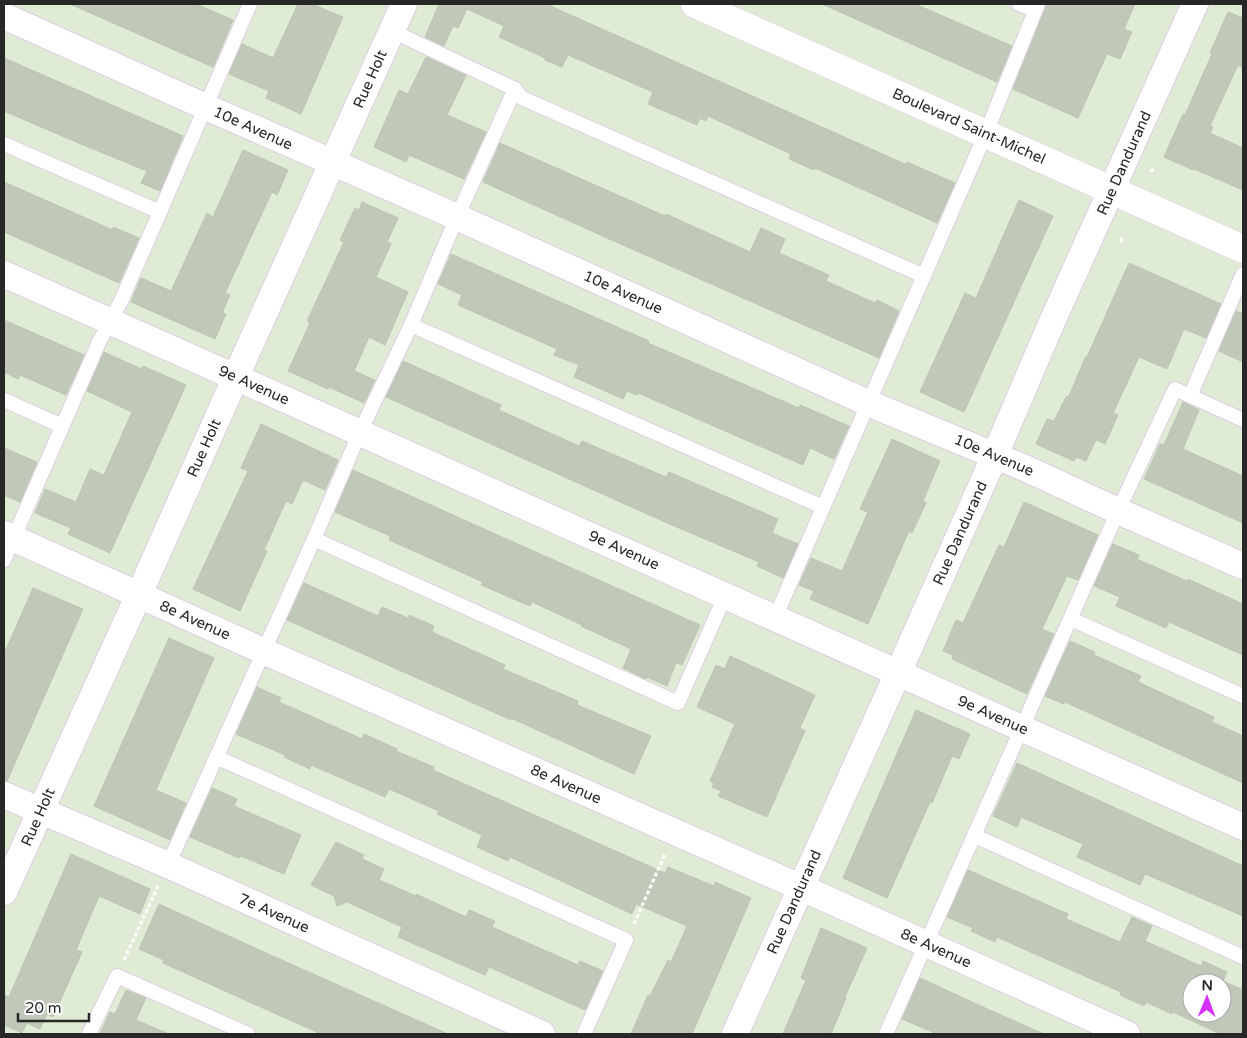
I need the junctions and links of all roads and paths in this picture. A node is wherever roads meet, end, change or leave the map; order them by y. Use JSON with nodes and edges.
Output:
{"nodes":[{"id":1,"x":250,"y":4,"type":"edge"},
{"id":2,"x":404,"y":4,"type":"edge"},
{"id":3,"x":695,"y":4,"type":"edge"},
{"id":4,"x":1019,"y":4,"type":"edge"},
{"id":5,"x":1195,"y":4,"type":"edge"},
{"id":6,"x":1036,"y":7,"type":"edge"},
{"id":7,"x":4,"y":16,"type":"edge"},
{"id":8,"x":392,"y":31,"type":"junction"},
{"id":9,"x":515,"y":89,"type":"junction"},
{"id":10,"x":206,"y":107,"type":"junction"},
{"id":11,"x":986,"y":133,"type":"junction"},
{"id":12,"x":4,"y":144,"type":"edge"},
{"id":13,"x":332,"y":162,"type":"junction"},
{"id":14,"x":1155,"y":169,"type":"dead end"},
{"id":15,"x":1150,"y":171,"type":"dead end"},
{"id":16,"x":1112,"y":190,"type":"junction"},
{"id":17,"x":160,"y":212,"type":"junction"},
{"id":18,"x":457,"y":217,"type":"junction"},
{"id":19,"x":1121,"y":238,"type":"dead end"},
{"id":20,"x":1122,"y":243,"type":"dead end"},
{"id":21,"x":1243,"y":249,"type":"edge"},
{"id":22,"x":4,"y":274,"type":"edge"},
{"id":23,"x":1243,"y":274,"type":"edge"},
{"id":24,"x":924,"y":276,"type":"junction"},
{"id":25,"x":110,"y":322,"type":"junction"},
{"id":26,"x":411,"y":325,"type":"junction"},
{"id":27,"x":236,"y":377,"type":"junction"},
{"id":28,"x":1190,"y":396,"type":"junction"},
{"id":29,"x":4,"y":400,"type":"edge"},
{"id":30,"x":868,"y":403,"type":"junction"},
{"id":31,"x":1243,"y":420,"type":"edge"},
{"id":32,"x":62,"y":426,"type":"junction"},
{"id":33,"x":360,"y":432,"type":"junction"},
{"id":34,"x":994,"y":455,"type":"junction"},
{"id":35,"x":823,"y":507,"type":"junction"},
{"id":36,"x":1118,"y":512,"type":"junction"},
{"id":37,"x":314,"y":539,"type":"junction"},
{"id":38,"x":7,"y":544,"type":"edge"},
{"id":39,"x":1243,"y":566,"type":"edge"},
{"id":40,"x":138,"y":594,"type":"junction"},
{"id":41,"x":725,"y":596,"type":"junction"},
{"id":42,"x":775,"y":618,"type":"junction"},
{"id":43,"x":1071,"y":619,"type":"junction"},
{"id":44,"x":264,"y":651,"type":"junction"},
{"id":45,"x":898,"y":673,"type":"junction"},
{"id":46,"x":1243,"y":696,"type":"edge"},
{"id":47,"x":1023,"y":728,"type":"junction"},
{"id":48,"x":216,"y":757,"type":"junction"},
{"id":49,"x":4,"y":795,"type":"edge"},
{"id":50,"x":40,"y":812,"type":"junction"},
{"id":51,"x":1243,"y":827,"type":"edge"},
{"id":52,"x":675,"y":832,"type":"junction"},
{"id":53,"x":974,"y":836,"type":"junction"},
{"id":54,"x":168,"y":865,"type":"junction"},
{"id":55,"x":800,"y":887,"type":"junction"},
{"id":56,"x":4,"y":892,"type":"edge"},
{"id":57,"x":626,"y":940,"type":"junction"},
{"id":58,"x":926,"y":944,"type":"junction"},
{"id":59,"x":1243,"y":957,"type":"edge"},
{"id":60,"x":117,"y":976,"type":"junction"},
{"id":61,"x":89,"y":1034,"type":"edge"},
{"id":62,"x":248,"y":1034,"type":"edge"},
{"id":63,"x":542,"y":1034,"type":"edge"},
{"id":64,"x":584,"y":1034,"type":"edge"},
{"id":65,"x":735,"y":1034,"type":"edge"},
{"id":66,"x":886,"y":1034,"type":"edge"},
{"id":67,"x":1127,"y":1034,"type":"edge"}],
"edges":[{"from":1,"to":10,"type":"lane"},
{"from":2,"to":8,"type":"street","name":"Rue Holt"},
{"from":3,"to":11,"type":"main road","name":"Boulevard Saint-Michel"},
{"from":4,"to":6,"type":"lane"},
{"from":5,"to":16,"type":"street","name":"Rue Dandurand"},
{"from":6,"to":11,"type":"lane"},
{"from":7,"to":10,"type":"street","name":"10e Avenue"},
{"from":8,"to":9,"type":"lane"},
{"from":8,"to":13,"type":"street","name":"Rue Holt"},
{"from":9,"to":18,"type":"lane"},
{"from":9,"to":24,"type":"lane"},
{"from":10,"to":13,"type":"street","name":"10e Avenue"},
{"from":10,"to":17,"type":"lane"},
{"from":11,"to":16,"type":"main road","name":"Boulevard Saint-Michel"},
{"from":11,"to":24,"type":"lane"},
{"from":12,"to":17,"type":"lane"},
{"from":13,"to":18,"type":"street","name":"10e Avenue"},
{"from":13,"to":27,"type":"street","name":"Rue Holt"},
{"from":14,"to":15,"type":"path"},
{"from":16,"to":21,"type":"main road","name":"Boulevard Saint-Michel"},
{"from":16,"to":34,"type":"street","name":"Rue Dandurand"},
{"from":17,"to":25,"type":"lane"},
{"from":18,"to":26,"type":"lane"},
{"from":18,"to":30,"type":"street","name":"10e Avenue"},
{"from":19,"to":20,"type":"path"},
{"from":22,"to":25,"type":"street","name":"9e Avenue"},
{"from":23,"to":28,"type":"lane"},
{"from":24,"to":30,"type":"lane"},
{"from":25,"to":27,"type":"street","name":"9e Avenue"},
{"from":25,"to":32,"type":"lane"},
{"from":26,"to":33,"type":"lane"},
{"from":26,"to":35,"type":"lane"},
{"from":27,"to":33,"type":"street","name":"9e Avenue"},
{"from":27,"to":40,"type":"street","name":"Rue Holt"},
{"from":28,"to":31,"type":"lane"},
{"from":28,"to":36,"type":"lane"},
{"from":29,"to":32,"type":"lane"},
{"from":30,"to":34,"type":"street","name":"10e Avenue"},
{"from":30,"to":35,"type":"lane"},
{"from":32,"to":38,"type":"lane"},
{"from":33,"to":37,"type":"lane"},
{"from":33,"to":41,"type":"street","name":"9e Avenue"},
{"from":34,"to":36,"type":"street","name":"10e Avenue"},
{"from":34,"to":45,"type":"street","name":"Rue Dandurand"},
{"from":35,"to":42,"type":"lane"},
{"from":36,"to":39,"type":"street","name":"10e Avenue"},
{"from":36,"to":43,"type":"lane"},
{"from":37,"to":41,"type":"lane"},
{"from":37,"to":44,"type":"lane"},
{"from":38,"to":40,"type":"street","name":"8e Avenue"},
{"from":40,"to":44,"type":"street","name":"8e Avenue"},
{"from":40,"to":50,"type":"street","name":"Rue Holt"},
{"from":41,"to":42,"type":"street","name":"9e Avenue"},
{"from":42,"to":45,"type":"street","name":"9e Avenue"},
{"from":43,"to":46,"type":"lane"},
{"from":43,"to":47,"type":"lane"},
{"from":44,"to":48,"type":"lane"},
{"from":44,"to":52,"type":"street","name":"8e Avenue"},
{"from":45,"to":47,"type":"street","name":"9e Avenue"},
{"from":45,"to":55,"type":"street","name":"Rue Dandurand"},
{"from":47,"to":51,"type":"street","name":"9e Avenue"},
{"from":47,"to":53,"type":"lane"},
{"from":48,"to":54,"type":"lane"},
{"from":48,"to":57,"type":"lane"},
{"from":49,"to":50,"type":"street","name":"7e Avenue"},
{"from":50,"to":54,"type":"street","name":"7e Avenue"},
{"from":50,"to":56,"type":"street","name":"Rue Holt"},
{"from":52,"to":55,"type":"street","name":"8e Avenue"},
{"from":52,"to":57,"type":"path"},
{"from":53,"to":58,"type":"lane"},
{"from":53,"to":59,"type":"lane"},
{"from":54,"to":60,"type":"path"},
{"from":54,"to":63,"type":"street","name":"7e Avenue"},
{"from":55,"to":58,"type":"street","name":"8e Avenue"},
{"from":55,"to":65,"type":"street","name":"Rue Dandurand"},
{"from":57,"to":64,"type":"lane"},
{"from":58,"to":66,"type":"lane"},
{"from":58,"to":67,"type":"street","name":"8e Avenue"},
{"from":60,"to":61,"type":"lane"},
{"from":60,"to":62,"type":"lane"}]}
